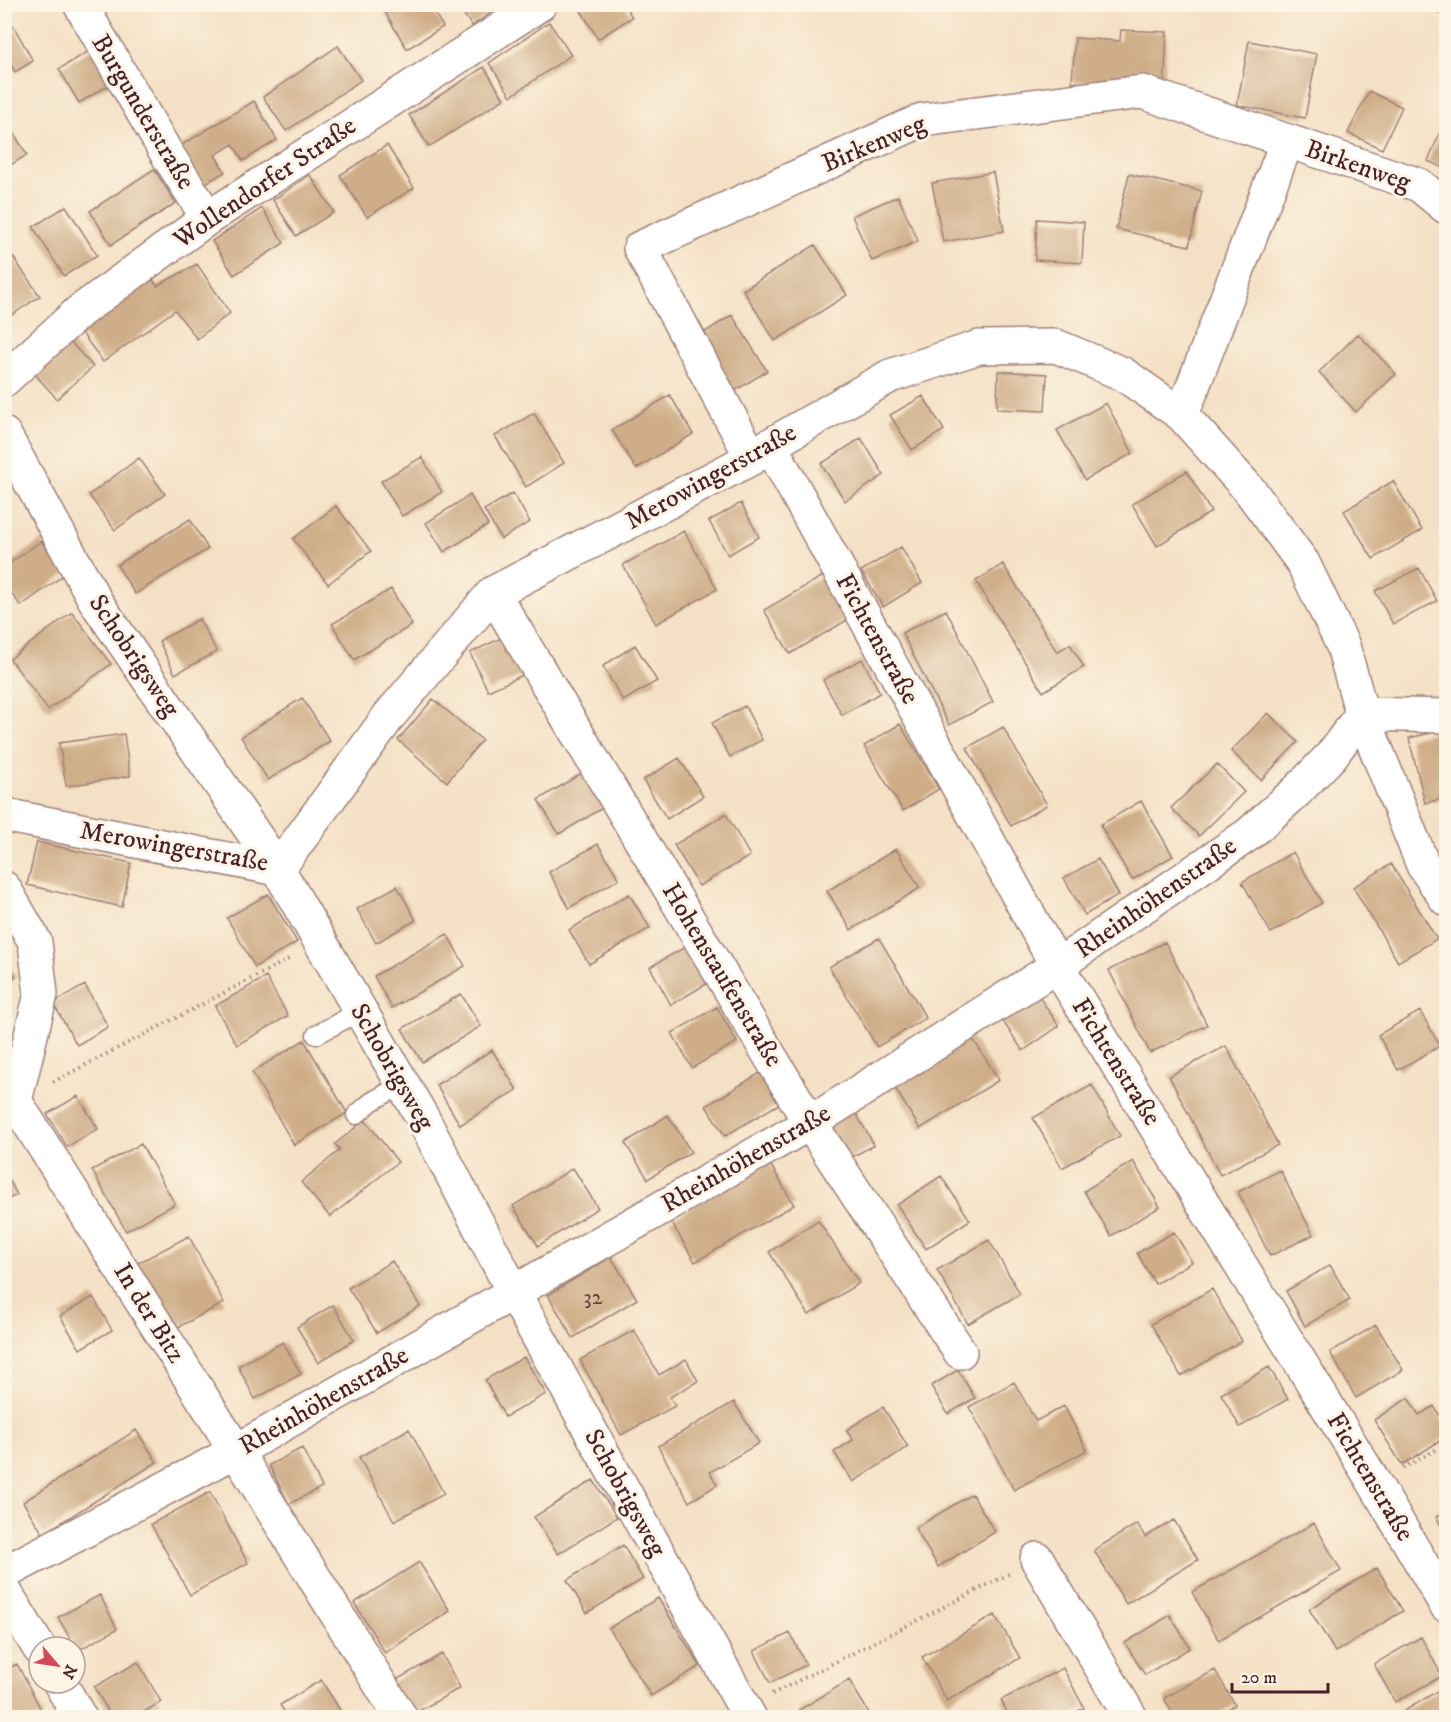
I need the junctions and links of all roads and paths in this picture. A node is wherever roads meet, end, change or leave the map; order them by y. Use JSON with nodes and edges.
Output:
{"nodes":[{"id":1,"x":80,"y":4,"type":"edge"},
{"id":2,"x":540,"y":4,"type":"edge"},
{"id":3,"x":1287,"y":141,"type":"junction"},
{"id":4,"x":1446,"y":207,"type":"edge"},
{"id":5,"x":208,"y":218,"type":"junction"},
{"id":6,"x":4,"y":380,"type":"edge"},
{"id":7,"x":1182,"y":415,"type":"junction"},
{"id":8,"x":4,"y":434,"type":"edge"},
{"id":9,"x":761,"y":451,"type":"junction"},
{"id":10,"x":494,"y":592,"type":"junction"},
{"id":11,"x":1362,"y":714,"type":"junction"},
{"id":12,"x":1446,"y":716,"type":"edge"},
{"id":13,"x":4,"y":815,"type":"edge"},
{"id":14,"x":278,"y":869,"type":"junction"},
{"id":15,"x":4,"y":888,"type":"edge"},
{"id":16,"x":1446,"y":899,"type":"edge"},
{"id":17,"x":320,"y":944,"type":"junction"},
{"id":18,"x":1058,"y":966,"type":"junction"},
{"id":19,"x":360,"y":1011,"type":"junction"},
{"id":20,"x":316,"y":1035,"type":"dead end"},
{"id":21,"x":402,"y":1084,"type":"junction"},
{"id":22,"x":10,"y":1104,"type":"edge"},
{"id":23,"x":356,"y":1115,"type":"dead end"},
{"id":24,"x":810,"y":1123,"type":"junction"},
{"id":25,"x":514,"y":1293,"type":"junction"},
{"id":26,"x":960,"y":1352,"type":"dead end"},
{"id":27,"x":1446,"y":1444,"type":"edge"},
{"id":28,"x":236,"y":1451,"type":"junction"},
{"id":29,"x":1375,"y":1484,"type":"junction"},
{"id":30,"x":1037,"y":1559,"type":"joint"},
{"id":31,"x":4,"y":1573,"type":"edge"},
{"id":32,"x":4,"y":1590,"type":"edge"},
{"id":33,"x":1446,"y":1605,"type":"edge"},
{"id":34,"x":31,"y":1635,"type":"edge"},
{"id":35,"x":67,"y":1695,"type":"edge"},
{"id":36,"x":747,"y":1713,"type":"edge"},
{"id":37,"x":80,"y":1718,"type":"edge"},
{"id":38,"x":401,"y":1718,"type":"edge"},
{"id":39,"x":1131,"y":1718,"type":"edge"}],
"edges":[{"from":1,"to":5,"type":"street","name":"Burgunderstraße"},
{"from":2,"to":5,"type":"street","name":"Wollendorfer Straße"},
{"from":3,"to":4,"type":"street","name":"Birkenweg"},
{"from":3,"to":7,"type":"street"},
{"from":3,"to":9,"type":"street","name":"Birkenweg"},
{"from":5,"to":6,"type":"street","name":"Wollendorfer Straße"},
{"from":7,"to":9,"type":"street","name":"Merowingerstraße"},
{"from":7,"to":11,"type":"street","name":"Merowingerstraße"},
{"from":8,"to":14,"type":"street","name":"Schobrigsweg"},
{"from":9,"to":10,"type":"street","name":"Merowingerstraße"},
{"from":9,"to":18,"type":"street","name":"Fichtenstraße"},
{"from":10,"to":14,"type":"street","name":"Merowingerstraße"},
{"from":10,"to":24,"type":"street","name":"Hohenstaufenstraße"},
{"from":11,"to":12,"type":"street"},
{"from":11,"to":16,"type":"street","name":"Merowingerstraße"},
{"from":11,"to":18,"type":"street","name":"Rheinhöhenstraße"},
{"from":13,"to":14,"type":"street","name":"Merowingerstraße"},
{"from":14,"to":17,"type":"street","name":"Schobrigsweg"},
{"from":15,"to":22,"type":"street"},
{"from":17,"to":19,"type":"street","name":"Schobrigsweg"},
{"from":17,"to":22,"type":"path"},
{"from":18,"to":24,"type":"street","name":"Rheinhöhenstraße"},
{"from":18,"to":29,"type":"street","name":"Fichtenstraße"},
{"from":19,"to":20,"type":"lane"},
{"from":19,"to":21,"type":"street","name":"Schobrigsweg"},
{"from":21,"to":23,"type":"lane"},
{"from":21,"to":25,"type":"street","name":"Schobrigsweg"},
{"from":22,"to":28,"type":"street","name":"In der Bitz"},
{"from":24,"to":25,"type":"street","name":"Rheinhöhenstraße"},
{"from":24,"to":26,"type":"street","name":"Hohenstaufenstraße"},
{"from":25,"to":28,"type":"street","name":"Rheinhöhenstraße"},
{"from":25,"to":36,"type":"street","name":"Schobrigsweg"},
{"from":27,"to":29,"type":"path"},
{"from":28,"to":31,"type":"street","name":"Rheinhöhenstraße"},
{"from":28,"to":38,"type":"street","name":"In der Bitz"},
{"from":29,"to":33,"type":"street","name":"Fichtenstraße"},
{"from":30,"to":36,"type":"path"},
{"from":30,"to":39,"type":"street"},
{"from":32,"to":34,"type":"street"},
{"from":35,"to":37,"type":"street"}]}
